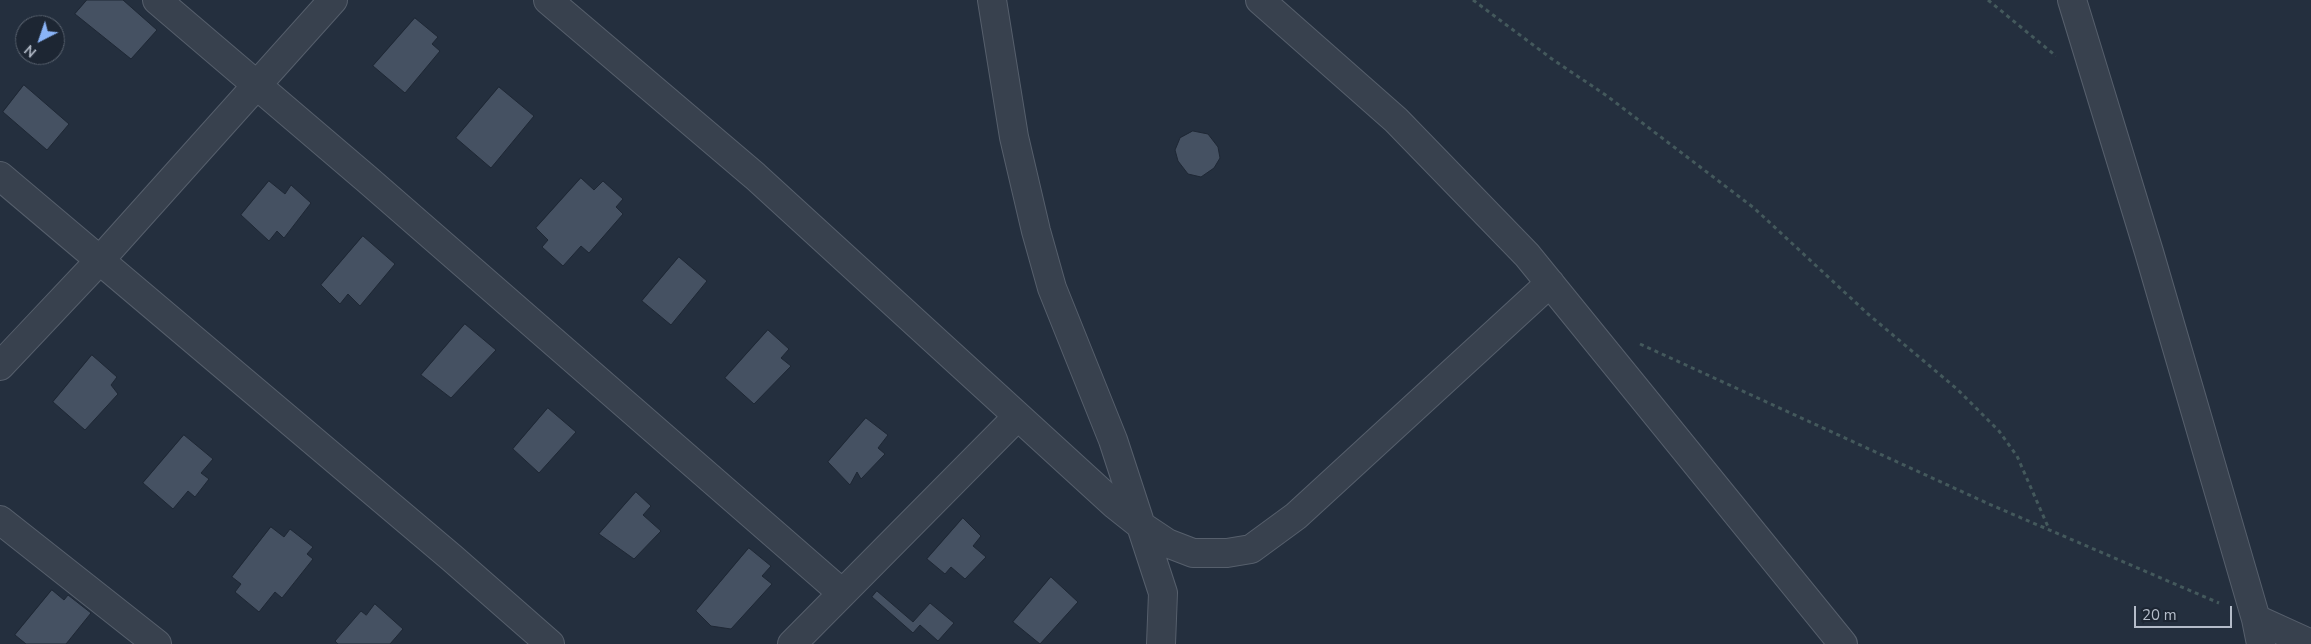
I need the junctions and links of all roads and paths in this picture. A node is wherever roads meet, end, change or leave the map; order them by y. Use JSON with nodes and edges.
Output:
{"nodes":[{"id":1,"x":157,"y":0,"type":"edge"},
{"id":2,"x":333,"y":0,"type":"edge"},
{"id":3,"x":548,"y":0,"type":"edge"},
{"id":4,"x":992,"y":0,"type":"edge"},
{"id":5,"x":1260,"y":0,"type":"edge"},
{"id":6,"x":1473,"y":0,"type":"edge"},
{"id":7,"x":1988,"y":0,"type":"edge"},
{"id":8,"x":2072,"y":0,"type":"edge"},
{"id":9,"x":2063,"y":62,"type":"dead end"},
{"id":10,"x":257,"y":85,"type":"junction"},
{"id":11,"x":0,"y":176,"type":"edge"},
{"id":12,"x":100,"y":260,"type":"junction"},
{"id":13,"x":1550,"y":283,"type":"junction"},
{"id":14,"x":1640,"y":344,"type":"dead end"},
{"id":15,"x":0,"y":366,"type":"edge"},
{"id":16,"x":1017,"y":417,"type":"junction"},
{"id":17,"x":0,"y":520,"type":"edge"},
{"id":18,"x":1143,"y":527,"type":"junction"},
{"id":19,"x":2049,"y":529,"type":"junction"},
{"id":20,"x":842,"y":593,"type":"junction"},
{"id":21,"x":2259,"y":632,"type":"edge"},
{"id":22,"x":157,"y":644,"type":"edge"},
{"id":23,"x":550,"y":644,"type":"edge"},
{"id":24,"x":792,"y":644,"type":"edge"},
{"id":25,"x":1161,"y":644,"type":"edge"},
{"id":26,"x":1843,"y":644,"type":"edge"},
{"id":27,"x":2311,"y":644,"type":"edge"}],
"edges":[{"from":1,"to":10,"type":"street"},
{"from":2,"to":10,"type":"street"},
{"from":3,"to":16,"type":"street"},
{"from":4,"to":18,"type":"street"},
{"from":5,"to":13,"type":"street"},
{"from":6,"to":19,"type":"path"},
{"from":7,"to":9,"type":"path"},
{"from":8,"to":21,"type":"street"},
{"from":10,"to":12,"type":"street"},
{"from":10,"to":20,"type":"street"},
{"from":11,"to":12,"type":"street"},
{"from":12,"to":15,"type":"street"},
{"from":12,"to":23,"type":"street"},
{"from":13,"to":18,"type":"street"},
{"from":13,"to":26,"type":"street"},
{"from":14,"to":19,"type":"path"},
{"from":16,"to":18,"type":"street"},
{"from":16,"to":20,"type":"street"},
{"from":17,"to":22,"type":"street"},
{"from":18,"to":25,"type":"street"},
{"from":19,"to":21,"type":"path"},
{"from":20,"to":24,"type":"street"},
{"from":21,"to":27,"type":"street"}]}
